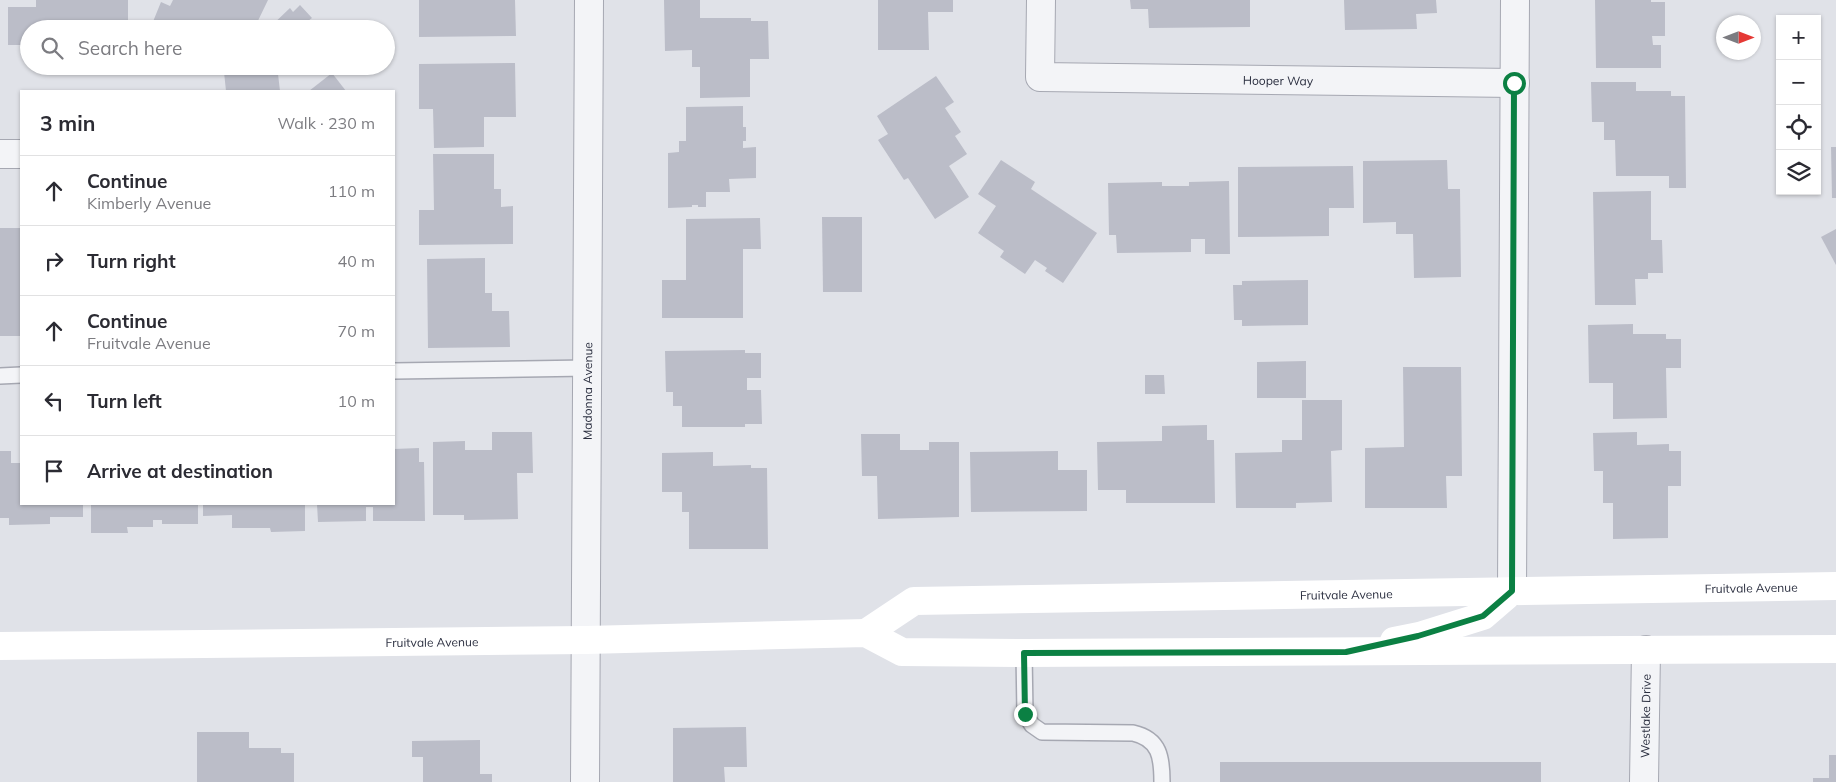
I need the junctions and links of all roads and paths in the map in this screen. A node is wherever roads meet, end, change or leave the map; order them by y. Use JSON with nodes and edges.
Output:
{"nodes":[{"id":1,"x":589,"y":0,"type":"edge"},
{"id":2,"x":1041,"y":0,"type":"edge"},
{"id":3,"x":1515,"y":0,"type":"edge"},
{"id":4,"x":1514,"y":83,"type":"junction"},
{"id":5,"x":0,"y":154,"type":"edge"},
{"id":6,"x":20,"y":154,"type":"edge"},
{"id":7,"x":588,"y":368,"type":"junction"},
{"id":8,"x":395,"y":371,"type":"edge"},
{"id":9,"x":20,"y":375,"type":"edge"},
{"id":10,"x":0,"y":376,"type":"edge"},
{"id":11,"x":1836,"y":586,"type":"edge"},
{"id":12,"x":1512,"y":591,"type":"junction"},
{"id":13,"x":866,"y":633,"type":"junction"},
{"id":14,"x":586,"y":640,"type":"junction"},
{"id":15,"x":0,"y":646,"type":"edge"},
{"id":16,"x":1836,"y":649,"type":"edge"},
{"id":17,"x":1646,"y":650,"type":"junction"},
{"id":18,"x":1346,"y":652,"type":"junction"},
{"id":19,"x":1024,"y":653,"type":"junction"},
{"id":20,"x":586,"y":782,"type":"edge"},
{"id":21,"x":1162,"y":782,"type":"edge"},
{"id":22,"x":1644,"y":782,"type":"edge"}],
"edges":[{"from":1,"to":7,"type":"street","name":"Madonna Avenue"},
{"from":2,"to":4,"type":"street","name":"Hooper Way"},
{"from":3,"to":4,"type":"street"},
{"from":4,"to":12,"type":"street"},
{"from":5,"to":6,"type":"street"},
{"from":7,"to":8,"type":"lane"},
{"from":7,"to":14,"type":"street","name":"Madonna Avenue"},
{"from":9,"to":10,"type":"lane"},
{"from":11,"to":12,"type":"main road","name":"Fruitvale Avenue"},
{"from":12,"to":13,"type":"main road","name":"Fruitvale Avenue"},
{"from":12,"to":18,"type":"main road"},
{"from":13,"to":14,"type":"main road","name":"Fruitvale Avenue"},
{"from":13,"to":19,"type":"main road","name":"Fruitvale Avenue"},
{"from":14,"to":15,"type":"main road","name":"Fruitvale Avenue"},
{"from":14,"to":20,"type":"street","name":"Madonna Avenue"},
{"from":16,"to":17,"type":"main road","name":"Fruitvale Avenue"},
{"from":17,"to":18,"type":"main road","name":"Fruitvale Avenue"},
{"from":17,"to":22,"type":"street","name":"Westlake Drive"},
{"from":18,"to":19,"type":"main road","name":"Fruitvale Avenue"},
{"from":19,"to":21,"type":"lane"}]}
